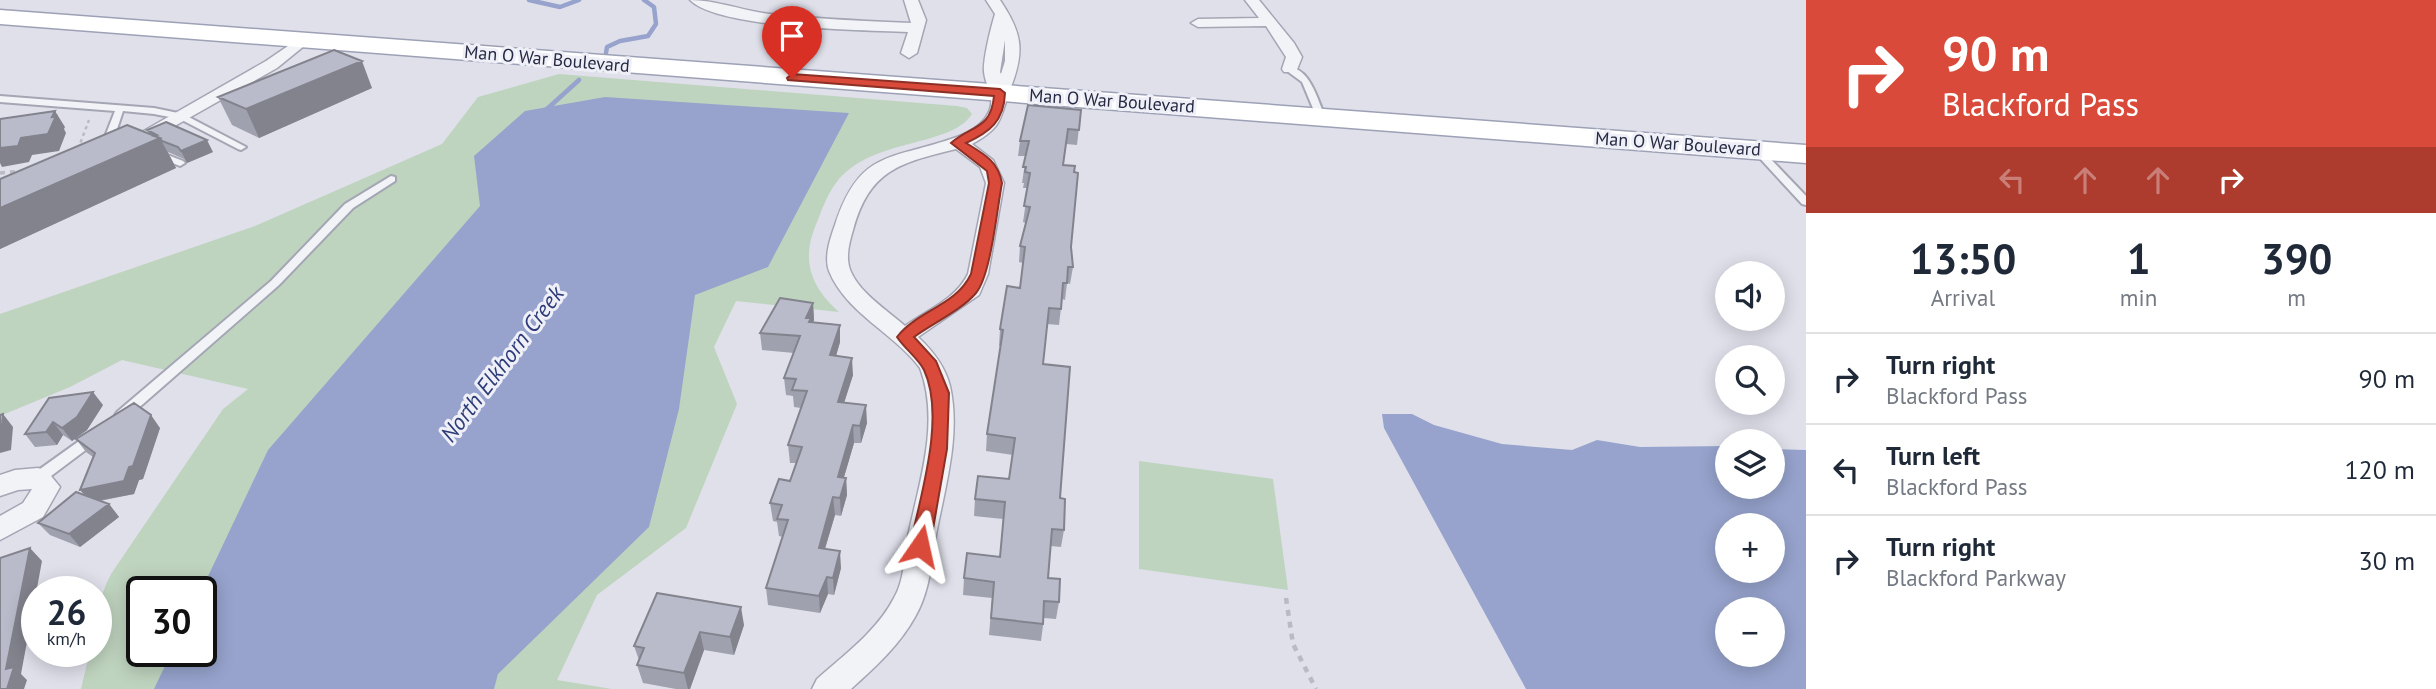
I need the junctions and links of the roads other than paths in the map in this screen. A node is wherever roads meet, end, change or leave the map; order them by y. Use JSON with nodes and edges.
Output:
{"nodes":[{"id":1,"x":697,"y":0,"type":"edge"},
{"id":2,"x":911,"y":0,"type":"edge"},
{"id":3,"x":993,"y":0,"type":"edge"},
{"id":4,"x":1252,"y":0,"type":"edge"},
{"id":5,"x":0,"y":17,"type":"edge"},
{"id":6,"x":1270,"y":22,"type":"junction"},
{"id":7,"x":1198,"y":23,"type":"dead end"},
{"id":8,"x":918,"y":28,"type":"junction"},
{"id":9,"x":304,"y":39,"type":"junction"},
{"id":10,"x":909,"y":54,"type":"dead end"},
{"id":11,"x":1290,"y":69,"type":"joint"},
{"id":12,"x":238,"y":84,"type":"joint"},
{"id":13,"x":1000,"y":93,"type":"junction"},
{"id":14,"x":0,"y":99,"type":"edge"},
{"id":15,"x":120,"y":108,"type":"junction"},
{"id":16,"x":1320,"y":116,"type":"junction"},
{"id":17,"x":183,"y":117,"type":"junction"},
{"id":18,"x":957,"y":143,"type":"junction"},
{"id":19,"x":241,"y":147,"type":"dead end"},
{"id":20,"x":151,"y":151,"type":"edge"},
{"id":21,"x":1758,"y":151,"type":"junction"},
{"id":22,"x":1806,"y":154,"type":"edge"},
{"id":23,"x":90,"y":155,"type":"joint"},
{"id":24,"x":180,"y":163,"type":"edge"},
{"id":25,"x":391,"y":179,"type":"dead end"},
{"id":26,"x":1806,"y":202,"type":"edge"},
{"id":27,"x":904,"y":337,"type":"junction"},
{"id":28,"x":38,"y":478,"type":"junction"},
{"id":29,"x":0,"y":486,"type":"edge"},
{"id":30,"x":0,"y":529,"type":"edge"},
{"id":31,"x":828,"y":689,"type":"edge"}],
"edges":[{"from":1,"to":8,"type":"street"},
{"from":2,"to":8,"type":"street"},
{"from":3,"to":13,"type":"street"},
{"from":4,"to":6,"type":"street"},
{"from":5,"to":9,"type":"main road","name":"Man O War Boulevard"},
{"from":6,"to":7,"type":"street"},
{"from":6,"to":11,"type":"street"},
{"from":8,"to":10,"type":"street"},
{"from":9,"to":12,"type":"street"},
{"from":9,"to":13,"type":"main road","name":"Man O War Boulevard"},
{"from":11,"to":16,"type":"lane"},
{"from":12,"to":17,"type":"street"},
{"from":13,"to":16,"type":"main road","name":"Man O War Boulevard"},
{"from":13,"to":18,"type":"street"},
{"from":14,"to":15,"type":"lane"},
{"from":15,"to":17,"type":"lane"},
{"from":15,"to":23,"type":"lane"},
{"from":16,"to":21,"type":"main road","name":"Man O War Boulevard"},
{"from":17,"to":19,"type":"lane"},
{"from":17,"to":23,"type":"street"},
{"from":18,"to":27,"type":"street"},
{"from":18,"to":27,"type":"street"},
{"from":20,"to":24,"type":"lane"},
{"from":21,"to":22,"type":"main road","name":"Man O War Boulevard"},
{"from":21,"to":26,"type":"lane"},
{"from":25,"to":28,"type":"lane"},
{"from":27,"to":31,"type":"street"},
{"from":28,"to":29,"type":"street"},
{"from":28,"to":30,"type":"street"}]}
